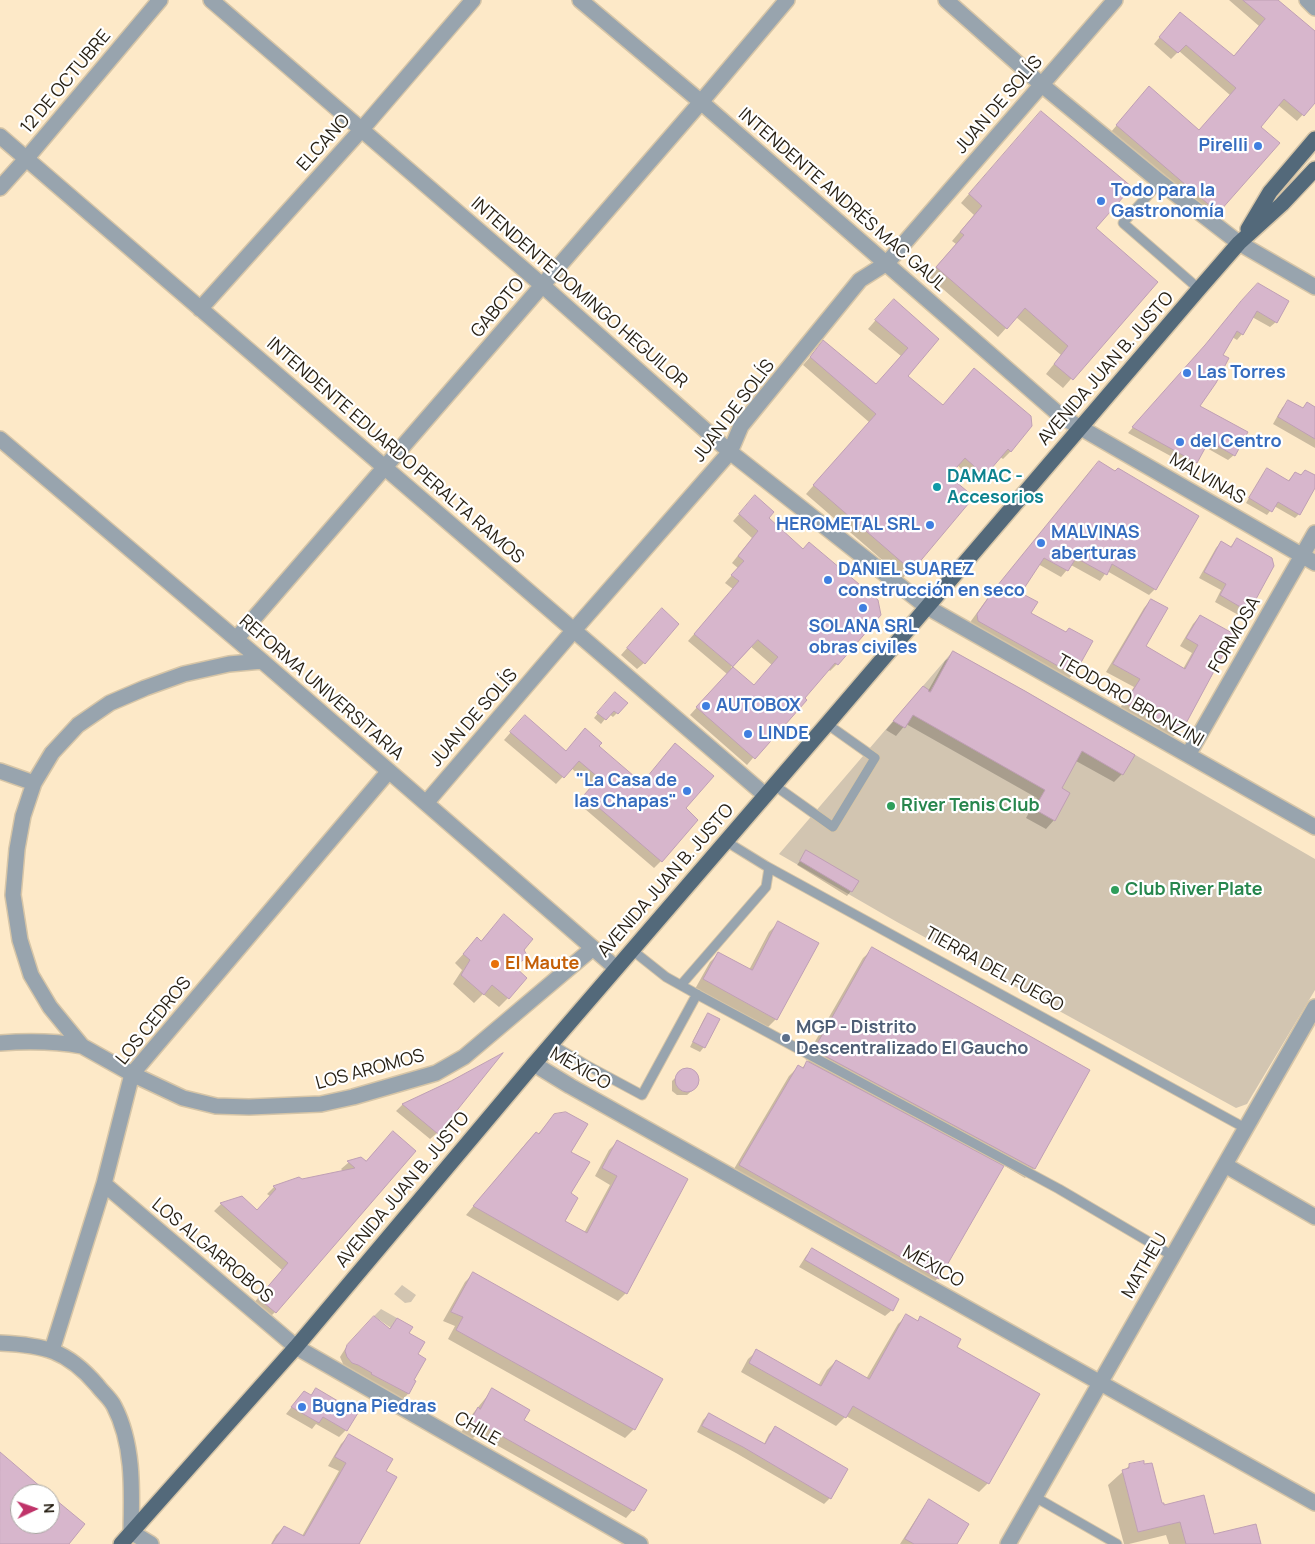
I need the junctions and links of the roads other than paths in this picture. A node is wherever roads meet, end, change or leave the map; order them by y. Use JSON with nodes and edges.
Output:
{"nodes":[{"id":1,"x":160,"y":0,"type":"edge"},
{"id":2,"x":211,"y":0,"type":"edge"},
{"id":3,"x":473,"y":0,"type":"edge"},
{"id":4,"x":580,"y":0,"type":"edge"},
{"id":5,"x":787,"y":0,"type":"edge"},
{"id":6,"x":946,"y":0,"type":"edge"},
{"id":7,"x":1115,"y":0,"type":"edge"},
{"id":8,"x":1307,"y":0,"type":"edge"},
{"id":9,"x":1315,"y":8,"type":"edge"},
{"id":10,"x":1042,"y":85,"type":"junction"},
{"id":11,"x":701,"y":102,"type":"junction"},
{"id":12,"x":362,"y":129,"type":"junction"},
{"id":13,"x":0,"y":136,"type":"edge"},
{"id":14,"x":1315,"y":138,"type":"edge"},
{"id":15,"x":26,"y":159,"type":"junction"},
{"id":16,"x":1315,"y":169,"type":"edge"},
{"id":17,"x":1160,"y":182,"type":"junction"},
{"id":18,"x":0,"y":188,"type":"edge"},
{"id":19,"x":1239,"y":243,"type":"junction"},
{"id":20,"x":887,"y":263,"type":"junction"},
{"id":21,"x":542,"y":285,"type":"junction"},
{"id":22,"x":1315,"y":288,"type":"edge"},
{"id":23,"x":1199,"y":289,"type":"junction"},
{"id":24,"x":200,"y":308,"type":"junction"},
{"id":25,"x":1080,"y":428,"type":"junction"},
{"id":26,"x":0,"y":439,"type":"edge"},
{"id":27,"x":730,"y":452,"type":"junction"},
{"id":28,"x":386,"y":468,"type":"junction"},
{"id":29,"x":1315,"y":533,"type":"edge"},
{"id":30,"x":1309,"y":559,"type":"edge"},
{"id":31,"x":927,"y":607,"type":"junction"},
{"id":32,"x":574,"y":630,"type":"junction"},
{"id":33,"x":236,"y":639,"type":"junction"},
{"id":34,"x":262,"y":661,"type":"junction"},
{"id":35,"x":828,"y":724,"type":"junction"},
{"id":36,"x":1188,"y":755,"type":"junction"},
{"id":37,"x":0,"y":771,"type":"edge"},
{"id":38,"x":389,"y":771,"type":"junction"},
{"id":39,"x":34,"y":783,"type":"junction"},
{"id":40,"x":769,"y":790,"type":"junction"},
{"id":41,"x":426,"y":803,"type":"junction"},
{"id":42,"x":1315,"y":827,"type":"edge"},
{"id":43,"x":727,"y":842,"type":"junction"},
{"id":44,"x":769,"y":868,"type":"junction"},
{"id":45,"x":593,"y":948,"type":"junction"},
{"id":46,"x":632,"y":950,"type":"junction"},
{"id":47,"x":616,"y":968,"type":"junction"},
{"id":48,"x":681,"y":985,"type":"junction"},
{"id":49,"x":697,"y":994,"type":"junction"},
{"id":50,"x":1315,"y":1006,"type":"edge"},
{"id":51,"x":0,"y":1043,"type":"edge"},
{"id":52,"x":551,"y":1044,"type":"junction"},
{"id":53,"x":82,"y":1046,"type":"junction"},
{"id":54,"x":534,"y":1064,"type":"junction"},
{"id":55,"x":132,"y":1074,"type":"junction"},
{"id":56,"x":1245,"y":1128,"type":"junction"},
{"id":57,"x":1224,"y":1165,"type":"junction"},
{"id":58,"x":104,"y":1184,"type":"junction"},
{"id":59,"x":1315,"y":1217,"type":"edge"},
{"id":60,"x":1173,"y":1256,"type":"junction"},
{"id":61,"x":0,"y":1343,"type":"edge"},
{"id":62,"x":296,"y":1347,"type":"junction"},
{"id":63,"x":52,"y":1350,"type":"junction"},
{"id":64,"x":1101,"y":1382,"type":"junction"},
{"id":65,"x":1035,"y":1497,"type":"junction"},
{"id":66,"x":1315,"y":1503,"type":"edge"},
{"id":67,"x":126,"y":1538,"type":"edge"},
{"id":68,"x":151,"y":1544,"type":"edge"},
{"id":69,"x":640,"y":1544,"type":"edge"},
{"id":70,"x":1008,"y":1544,"type":"edge"},
{"id":71,"x":1117,"y":1544,"type":"edge"}],
"edges":[{"from":1,"to":15,"type":"street","name":"12 DE OCTUBRE"},
{"from":2,"to":12,"type":"street","name":"INTENDENTE DOMINGO HEGUILOR"},
{"from":3,"to":12,"type":"street","name":"ELCANO"},
{"from":4,"to":11,"type":"street","name":"INTENDENTE ANDRÉS MAC GAUL"},
{"from":5,"to":11,"type":"street","name":"GABOTO"},
{"from":6,"to":10,"type":"street"},
{"from":7,"to":10,"type":"street","name":"JUAN DE SOLÍS"},
{"from":8,"to":9,"type":"street"},
{"from":10,"to":17,"type":"street"},
{"from":10,"to":20,"type":"street","name":"JUAN DE SOLÍS"},
{"from":11,"to":20,"type":"street","name":"INTENDENTE ANDRÉS MAC GAUL"},
{"from":11,"to":21,"type":"street","name":"GABOTO"},
{"from":12,"to":21,"type":"street","name":"INTENDENTE DOMINGO HEGUILOR"},
{"from":12,"to":24,"type":"street","name":"ELCANO"},
{"from":13,"to":15,"type":"street","name":"INTENDENTE EDUARDO PERALTA RAMOS"},
{"from":14,"to":19,"type":"main road","name":"AVENIDA JUAN B. JUSTO"},
{"from":15,"to":18,"type":"street","name":"12 DE OCTUBRE"},
{"from":15,"to":24,"type":"street","name":"INTENDENTE EDUARDO PERALTA RAMOS"},
{"from":16,"to":19,"type":"main road","name":"AVENIDA JUAN B. JUSTO"},
{"from":17,"to":19,"type":"street"},
{"from":17,"to":23,"type":"lane"},
{"from":19,"to":22,"type":"street"},
{"from":19,"to":23,"type":"main road","name":"AVENIDA JUAN B. JUSTO"},
{"from":20,"to":25,"type":"street","name":"INTENDENTE ANDRÉS MAC GAUL"},
{"from":20,"to":27,"type":"street","name":"JUAN DE SOLÍS"},
{"from":21,"to":27,"type":"street","name":"INTENDENTE DOMINGO HEGUILOR"},
{"from":21,"to":28,"type":"street","name":"GABOTO"},
{"from":23,"to":25,"type":"main road","name":"AVENIDA JUAN B. JUSTO"},
{"from":24,"to":28,"type":"street","name":"INTENDENTE EDUARDO PERALTA RAMOS"},
{"from":25,"to":30,"type":"street","name":"MALVINAS"},
{"from":25,"to":31,"type":"main road","name":"AVENIDA JUAN B. JUSTO"},
{"from":26,"to":33,"type":"street","name":"REFORMA UNIVERSITARIA"},
{"from":27,"to":31,"type":"street","name":"INTENDENTE DOMINGO HEGUILOR"},
{"from":27,"to":32,"type":"street","name":"JUAN DE SOLÍS"},
{"from":28,"to":32,"type":"street","name":"INTENDENTE EDUARDO PERALTA RAMOS"},
{"from":28,"to":33,"type":"street","name":"GABOTO"},
{"from":29,"to":30,"type":"street","name":"FORMOSA"},
{"from":30,"to":36,"type":"street","name":"FORMOSA"},
{"from":31,"to":35,"type":"main road","name":"AVENIDA JUAN B. JUSTO"},
{"from":31,"to":36,"type":"street","name":"TEODORO BRONZINI"},
{"from":32,"to":40,"type":"street","name":"INTENDENTE EDUARDO PERALTA RAMOS"},
{"from":32,"to":41,"type":"street","name":"JUAN DE SOLÍS"},
{"from":33,"to":34,"type":"street","name":"REFORMA UNIVERSITARIA"},
{"from":34,"to":38,"type":"street","name":"REFORMA UNIVERSITARIA"},
{"from":34,"to":39,"type":"street","name":"LOS AROMOS"},
{"from":35,"to":40,"type":"main road","name":"AVENIDA JUAN B. JUSTO"},
{"from":35,"to":40,"type":"lane"},
{"from":36,"to":42,"type":"street","name":"TEODORO BRONZINI"},
{"from":37,"to":39,"type":"street"},
{"from":38,"to":41,"type":"street","name":"REFORMA UNIVERSITARIA"},
{"from":38,"to":55,"type":"street","name":"LOS CEDROS"},
{"from":39,"to":53,"type":"street","name":"LOS AROMOS"},
{"from":40,"to":43,"type":"main road","name":"AVENIDA JUAN B. JUSTO"},
{"from":41,"to":45,"type":"street","name":"REFORMA UNIVERSITARIA"},
{"from":43,"to":44,"type":"lane","name":"TIERRA DEL FUEGO"},
{"from":43,"to":46,"type":"main road","name":"AVENIDA JUAN B. JUSTO"},
{"from":44,"to":48,"type":"lane"},
{"from":44,"to":56,"type":"lane","name":"TIERRA DEL FUEGO"},
{"from":45,"to":47,"type":"street","name":"REFORMA UNIVERSITARIA"},
{"from":45,"to":55,"type":"street","name":"LOS AROMOS"},
{"from":46,"to":47,"type":"main road","name":"AVENIDA JUAN B. JUSTO"},
{"from":46,"to":48,"type":"lane"},
{"from":47,"to":52,"type":"main road","name":"AVENIDA JUAN B. JUSTO"},
{"from":48,"to":49,"type":"lane"},
{"from":49,"to":52,"type":"lane"},
{"from":49,"to":60,"type":"lane"},
{"from":50,"to":56,"type":"street","name":"MATHEU"},
{"from":51,"to":53,"type":"street"},
{"from":52,"to":54,"type":"main road","name":"AVENIDA JUAN B. JUSTO"},
{"from":53,"to":55,"type":"street","name":"LOS AROMOS"},
{"from":54,"to":62,"type":"main road","name":"AVENIDA JUAN B. JUSTO"},
{"from":54,"to":64,"type":"street","name":"MÉXICO"},
{"from":55,"to":58,"type":"street","name":"LOS CEDROS"},
{"from":56,"to":57,"type":"street","name":"MATHEU"},
{"from":57,"to":59,"type":"street"},
{"from":57,"to":60,"type":"street","name":"MATHEU"},
{"from":58,"to":62,"type":"street","name":"LOS ALGARROBOS"},
{"from":58,"to":63,"type":"street","name":"LOS CEDROS"},
{"from":60,"to":64,"type":"street","name":"MATHEU"},
{"from":61,"to":63,"type":"street"},
{"from":62,"to":67,"type":"main road","name":"AVENIDA JUAN B. JUSTO"},
{"from":62,"to":69,"type":"street","name":"CHILE"},
{"from":63,"to":67,"type":"street"},
{"from":64,"to":65,"type":"street","name":"MATHEU"},
{"from":64,"to":66,"type":"street","name":"MÉXICO"},
{"from":65,"to":70,"type":"street","name":"MATHEU"},
{"from":65,"to":71,"type":"lane"},
{"from":67,"to":68,"type":"street"}]}
